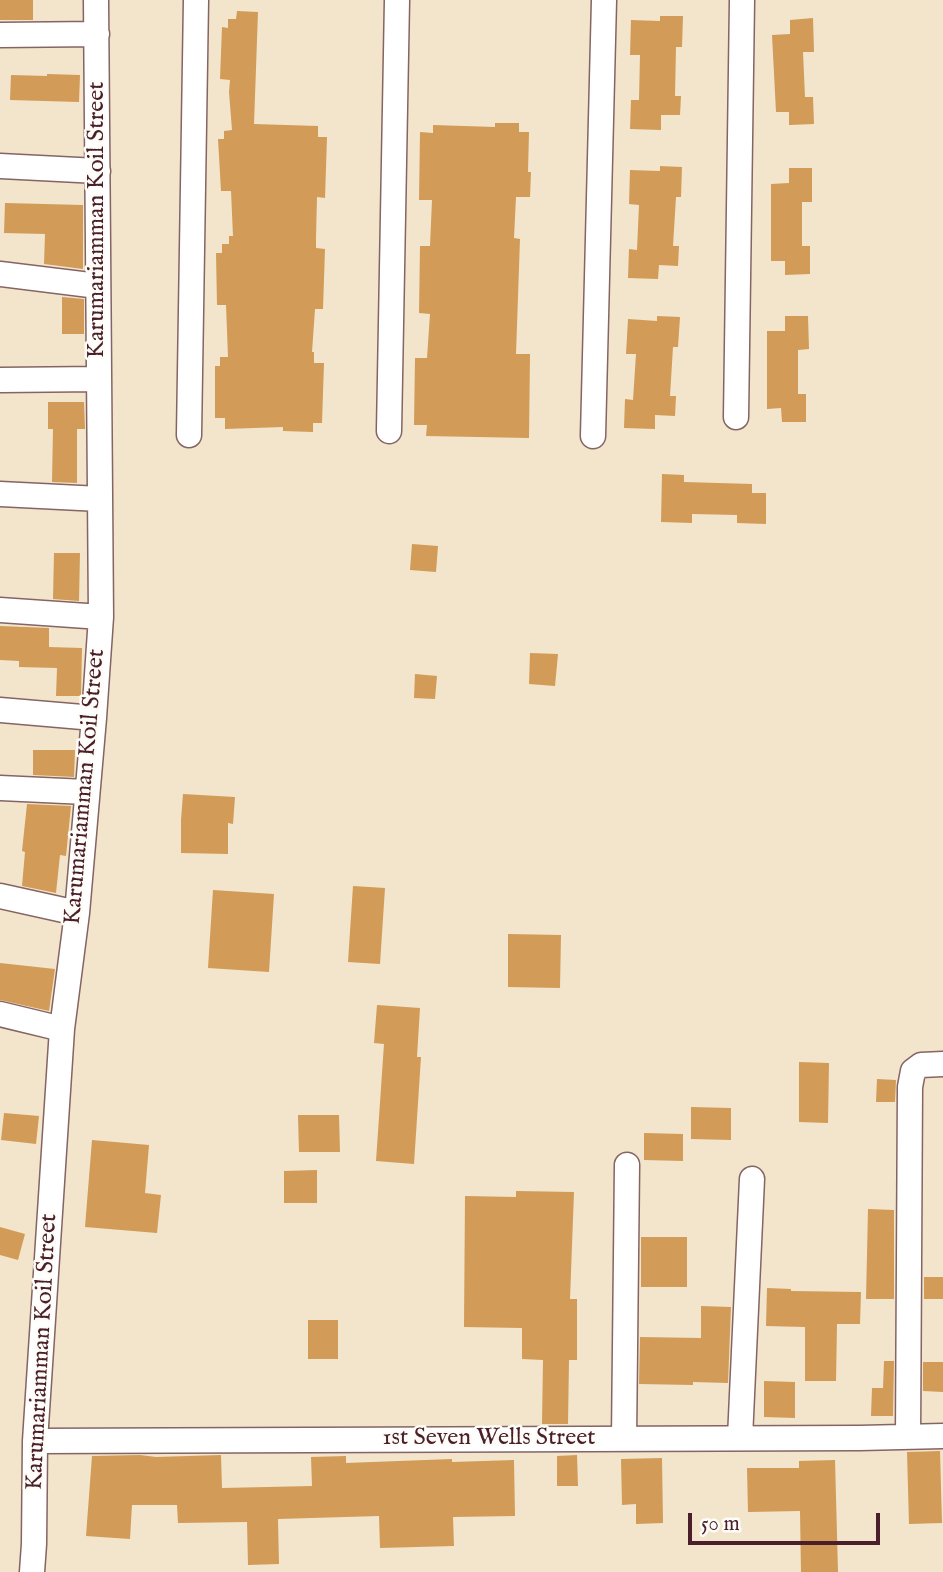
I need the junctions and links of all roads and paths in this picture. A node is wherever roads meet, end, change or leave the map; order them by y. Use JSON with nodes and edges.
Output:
{"nodes":[{"id":1,"x":96,"y":0,"type":"edge"},
{"id":2,"x":195,"y":0,"type":"edge"},
{"id":3,"x":397,"y":0,"type":"edge"},
{"id":4,"x":604,"y":0,"type":"edge"},
{"id":5,"x":742,"y":0,"type":"edge"},
{"id":6,"x":97,"y":34,"type":"junction"},
{"id":7,"x":0,"y":35,"type":"edge"},
{"id":8,"x":0,"y":166,"type":"edge"},
{"id":9,"x":97,"y":171,"type":"junction"},
{"id":10,"x":0,"y":274,"type":"edge"},
{"id":11,"x":98,"y":286,"type":"junction"},
{"id":12,"x":99,"y":379,"type":"junction"},
{"id":13,"x":0,"y":380,"type":"edge"},
{"id":14,"x":736,"y":417,"type":"dead end"},
{"id":15,"x":389,"y":431,"type":"dead end"},
{"id":16,"x":189,"y":435,"type":"dead end"},
{"id":17,"x":593,"y":436,"type":"dead end"},
{"id":18,"x":0,"y":494,"type":"edge"},
{"id":19,"x":100,"y":499,"type":"junction"},
{"id":20,"x":0,"y":610,"type":"edge"},
{"id":21,"x":101,"y":617,"type":"junction"},
{"id":22,"x":0,"y":710,"type":"edge"},
{"id":23,"x":94,"y":718,"type":"junction"},
{"id":24,"x":0,"y":788,"type":"edge"},
{"id":25,"x":86,"y":792,"type":"junction"},
{"id":26,"x":0,"y":896,"type":"edge"},
{"id":27,"x":77,"y":913,"type":"junction"},
{"id":28,"x":0,"y":1014,"type":"edge"},
{"id":29,"x":62,"y":1029,"type":"junction"},
{"id":30,"x":943,"y":1065,"type":"edge"},
{"id":31,"x":626,"y":1166,"type":"dead end"},
{"id":32,"x":752,"y":1179,"type":"dead end"},
{"id":33,"x":943,"y":1436,"type":"edge"},
{"id":34,"x":908,"y":1437,"type":"junction"},
{"id":35,"x":740,"y":1438,"type":"junction"},
{"id":36,"x":624,"y":1439,"type":"junction"},
{"id":37,"x":35,"y":1441,"type":"junction"},
{"id":38,"x":32,"y":1572,"type":"edge"}],
"edges":[{"from":1,"to":6,"type":"street","name":"Karumariamman Koil Street"},
{"from":2,"to":16,"type":"street"},
{"from":3,"to":15,"type":"street"},
{"from":4,"to":17,"type":"street"},
{"from":5,"to":14,"type":"street"},
{"from":6,"to":7,"type":"street"},
{"from":6,"to":9,"type":"street","name":"Karumariamman Koil Street"},
{"from":8,"to":9,"type":"street"},
{"from":9,"to":11,"type":"street","name":"Karumariamman Koil Street"},
{"from":10,"to":11,"type":"street"},
{"from":11,"to":12,"type":"street","name":"Karumariamman Koil Street"},
{"from":12,"to":13,"type":"street"},
{"from":12,"to":19,"type":"street","name":"Karumariamman Koil Street"},
{"from":18,"to":19,"type":"street"},
{"from":19,"to":21,"type":"street","name":"Karumariamman Koil Street"},
{"from":20,"to":21,"type":"street"},
{"from":21,"to":23,"type":"street","name":"Karumariamman Koil Street"},
{"from":22,"to":23,"type":"street"},
{"from":23,"to":25,"type":"street","name":"Karumariamman Koil Street"},
{"from":24,"to":25,"type":"street"},
{"from":25,"to":27,"type":"street","name":"Karumariamman Koil Street"},
{"from":26,"to":27,"type":"street"},
{"from":27,"to":29,"type":"street","name":"Karumariamman Koil Street"},
{"from":28,"to":29,"type":"street"},
{"from":29,"to":37,"type":"street","name":"Karumariamman Koil Street"},
{"from":30,"to":34,"type":"street"},
{"from":31,"to":36,"type":"street"},
{"from":32,"to":35,"type":"street"},
{"from":33,"to":34,"type":"street","name":"1st Seven Wells Street"},
{"from":34,"to":35,"type":"street","name":"1st Seven Wells Street"},
{"from":35,"to":36,"type":"street","name":"1st Seven Wells Street"},
{"from":36,"to":37,"type":"street","name":"1st Seven Wells Street"},
{"from":37,"to":38,"type":"street","name":"Karumariamman Koil Street"}]}
